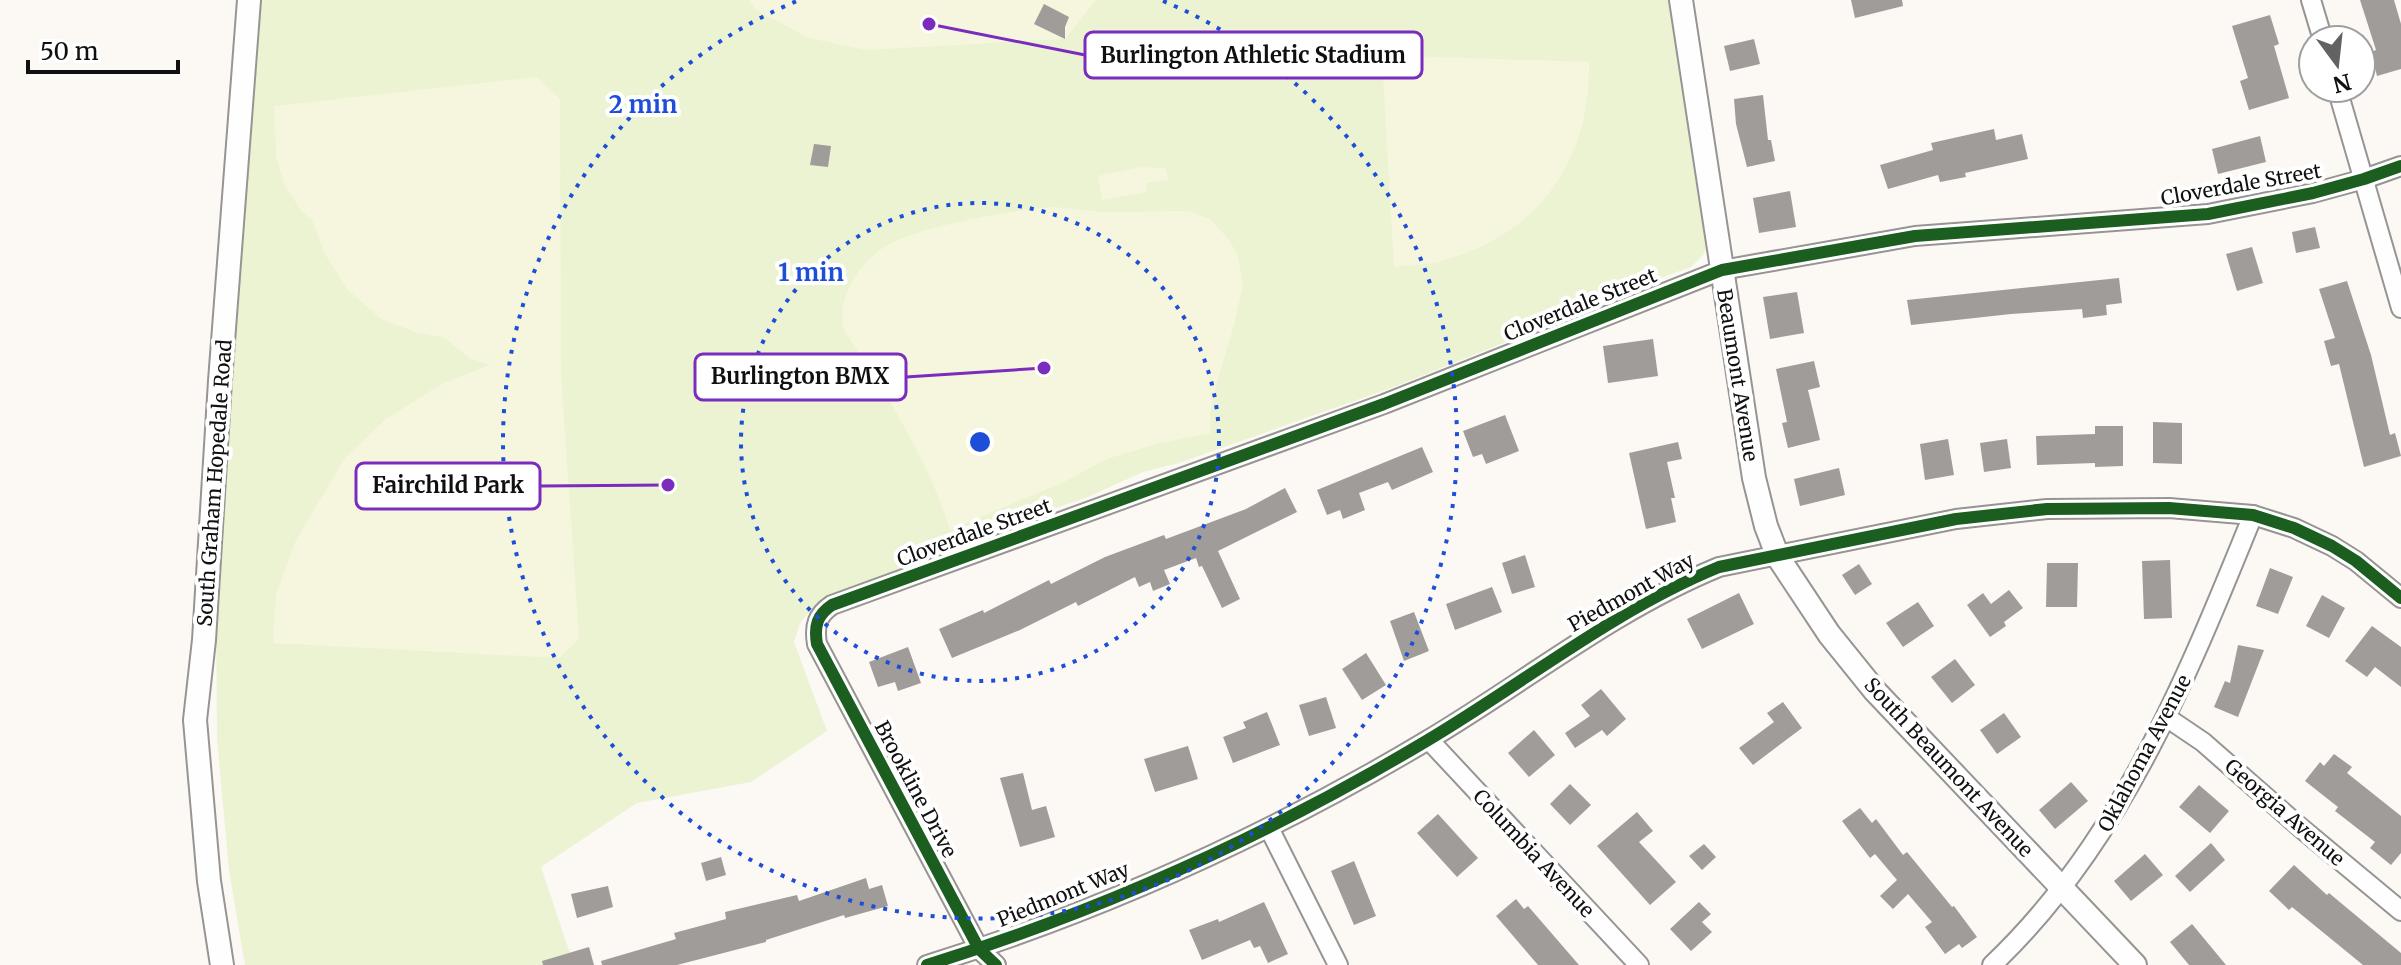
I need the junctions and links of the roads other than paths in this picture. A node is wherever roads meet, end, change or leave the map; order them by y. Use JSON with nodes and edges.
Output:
{"nodes":[{"id":1,"x":249,"y":0,"type":"edge"},
{"id":2,"x":1681,"y":0,"type":"edge"},
{"id":3,"x":2311,"y":0,"type":"edge"},
{"id":4,"x":2318,"y":24,"type":"edge"},
{"id":5,"x":2342,"y":104,"type":"edge"},
{"id":6,"x":2401,"y":166,"type":"edge"},
{"id":7,"x":2364,"y":179,"type":"junction"},
{"id":8,"x":1722,"y":270,"type":"junction"},
{"id":9,"x":2401,"y":308,"type":"edge"},
{"id":10,"x":2253,"y":515,"type":"junction"},
{"id":11,"x":1778,"y":557,"type":"junction"},
{"id":12,"x":2401,"y":598,"type":"edge"},
{"id":13,"x":816,"y":625,"type":"joint"},
{"id":14,"x":2166,"y":717,"type":"junction"},
{"id":15,"x":1429,"y":740,"type":"junction"},
{"id":16,"x":1269,"y":828,"type":"junction"},
{"id":17,"x":2063,"y":889,"type":"junction"},
{"id":18,"x":2401,"y":911,"type":"edge"},
{"id":19,"x":979,"y":949,"type":"junction"},
{"id":20,"x":222,"y":965,"type":"edge"},
{"id":21,"x":927,"y":965,"type":"edge"},
{"id":22,"x":996,"y":965,"type":"edge"},
{"id":23,"x":1338,"y":965,"type":"edge"},
{"id":24,"x":1639,"y":965,"type":"edge"},
{"id":25,"x":1992,"y":965,"type":"edge"},
{"id":26,"x":2135,"y":965,"type":"edge"}],
"edges":[{"from":1,"to":20,"type":"street","name":"South Graham Hopedale Road"},
{"from":2,"to":8,"type":"street","name":"Beaumont Avenue"},
{"from":3,"to":4,"type":"street"},
{"from":5,"to":7,"type":"street"},
{"from":6,"to":7,"type":"street","name":"Cloverdale Street"},
{"from":7,"to":8,"type":"street","name":"Cloverdale Street"},
{"from":7,"to":9,"type":"street"},
{"from":8,"to":11,"type":"street","name":"Beaumont Avenue"},
{"from":8,"to":13,"type":"street","name":"Cloverdale Street"},
{"from":10,"to":11,"type":"street","name":"Piedmont Way"},
{"from":10,"to":12,"type":"street","name":"Piedmont Way"},
{"from":10,"to":14,"type":"street","name":"Oklahoma Avenue"},
{"from":11,"to":15,"type":"street","name":"Piedmont Way"},
{"from":11,"to":17,"type":"street","name":"South Beaumont Avenue"},
{"from":13,"to":19,"type":"street","name":"Brookline Drive"},
{"from":14,"to":17,"type":"street","name":"Oklahoma Avenue"},
{"from":14,"to":18,"type":"street","name":"Georgia Avenue"},
{"from":15,"to":16,"type":"street","name":"Piedmont Way"},
{"from":15,"to":24,"type":"street","name":"Columbia Avenue"},
{"from":16,"to":19,"type":"street","name":"Piedmont Way"},
{"from":16,"to":23,"type":"street"},
{"from":17,"to":25,"type":"street","name":"Oklahoma Avenue"},
{"from":17,"to":26,"type":"street","name":"South Beaumont Avenue"},
{"from":19,"to":21,"type":"street","name":"Piedmont Way"},
{"from":19,"to":22,"type":"street","name":"Brookline Drive"}]}
